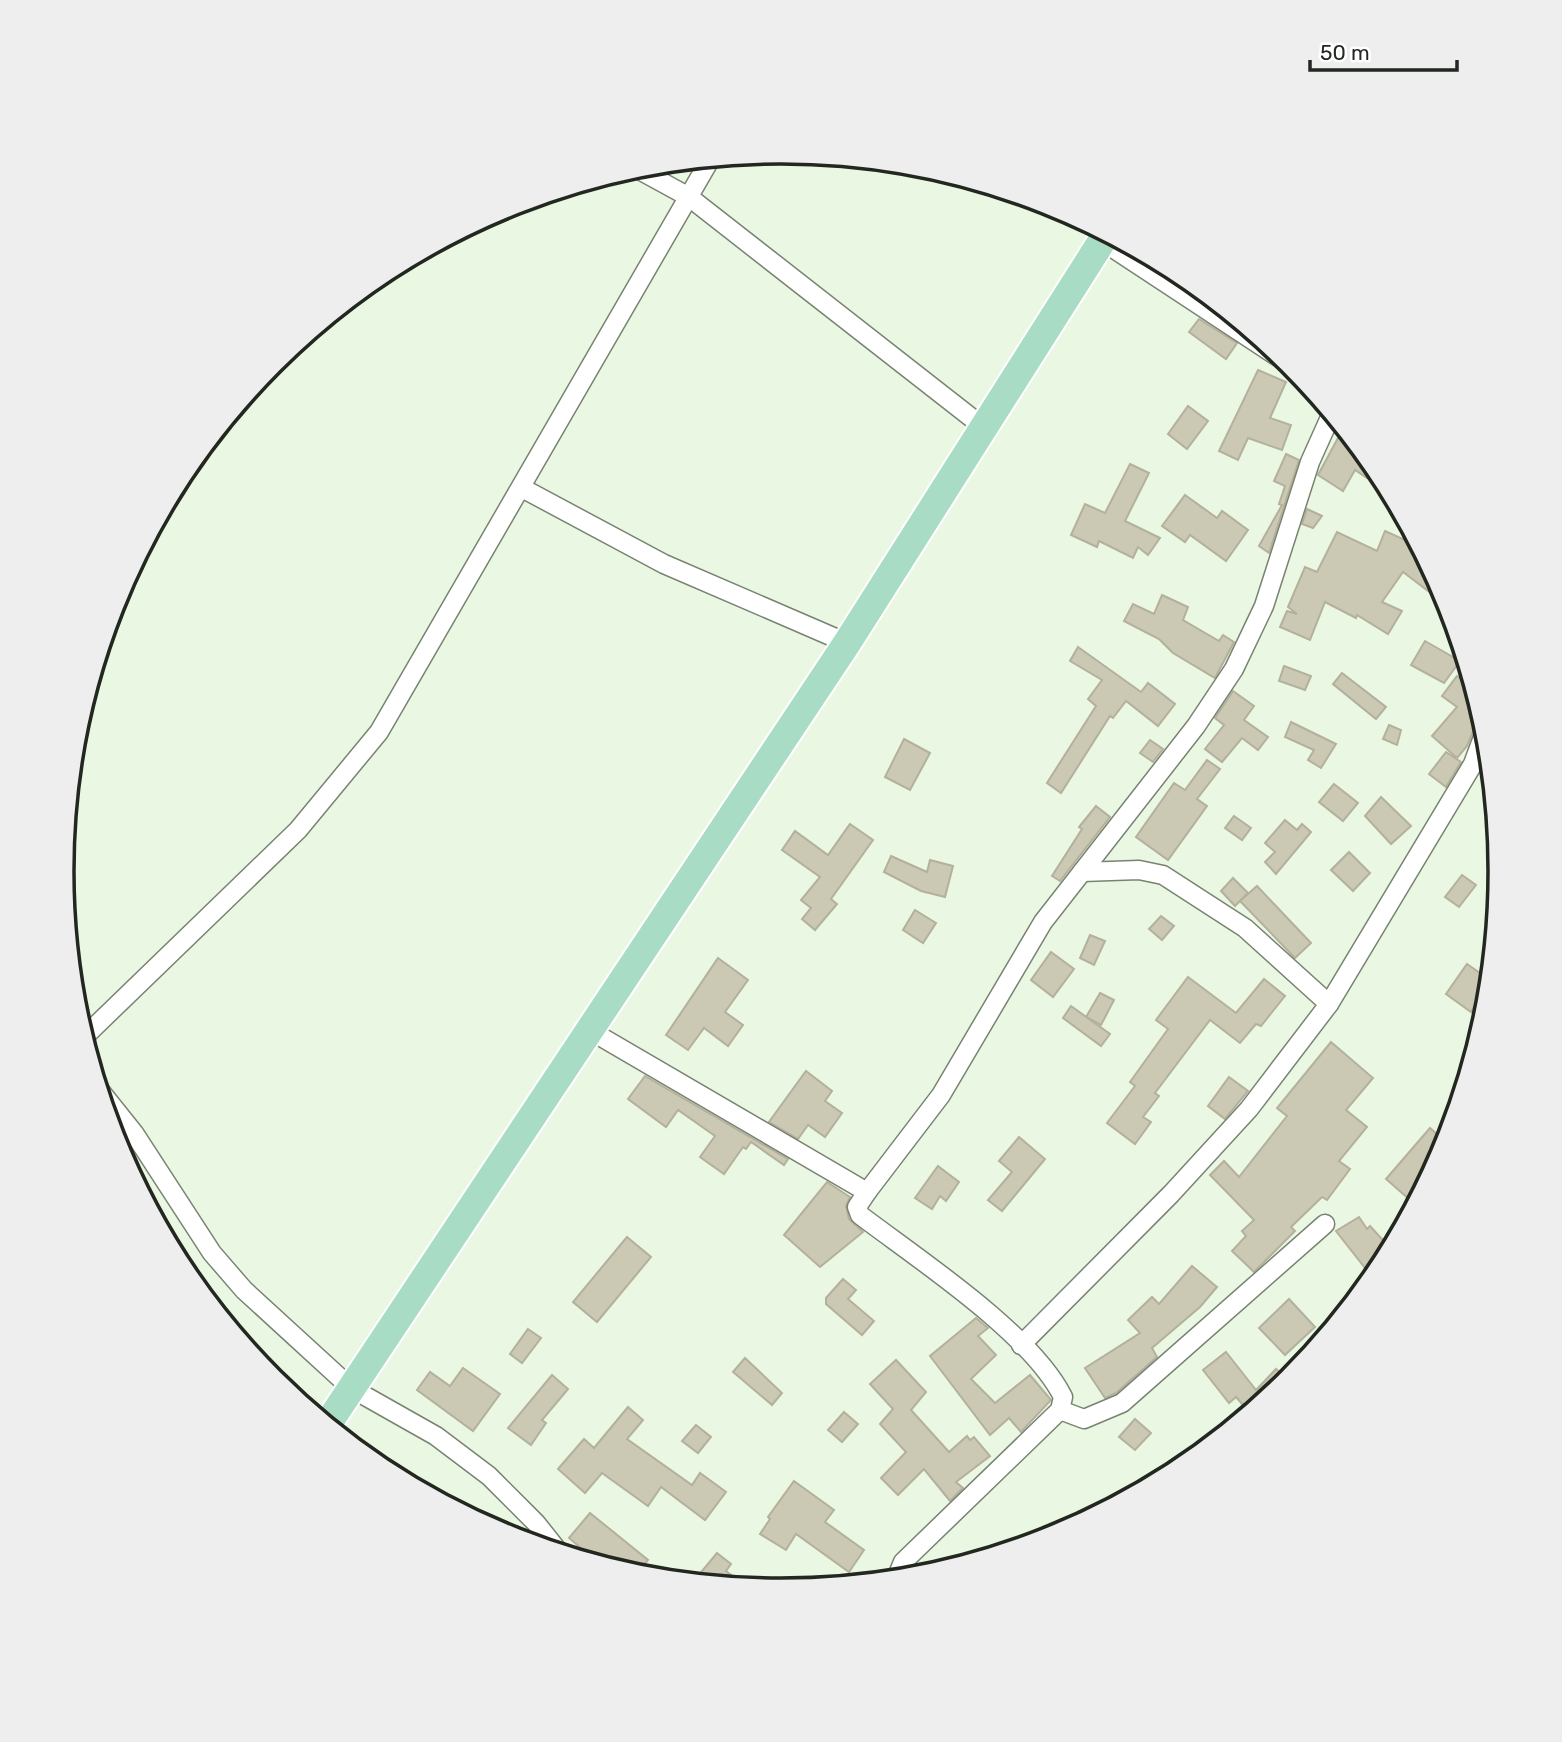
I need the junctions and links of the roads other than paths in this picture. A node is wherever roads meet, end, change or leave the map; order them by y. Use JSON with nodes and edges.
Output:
{"nodes":[{"id":1,"x":705,"y":168,"type":"edge"},
{"id":2,"x":650,"y":176,"type":"edge"},
{"id":3,"x":689,"y":197,"type":"junction"},
{"id":4,"x":1102,"y":240,"type":"edge"},
{"id":5,"x":1133,"y":257,"type":"edge"},
{"id":6,"x":1220,"y":316,"type":"edge"},
{"id":7,"x":1328,"y":423,"type":"edge"},
{"id":8,"x":982,"y":426,"type":"junction"},
{"id":9,"x":522,"y":488,"type":"junction"},
{"id":10,"x":847,"y":643,"type":"junction"},
{"id":11,"x":1478,"y":751,"type":"edge"},
{"id":12,"x":1082,"y":872,"type":"junction"},
{"id":13,"x":1329,"y":1004,"type":"junction"},
{"id":14,"x":92,"y":1029,"type":"edge"},
{"id":15,"x":592,"y":1031,"type":"junction"},
{"id":16,"x":115,"y":1109,"type":"edge"},
{"id":17,"x":867,"y":1192,"type":"junction"},
{"id":18,"x":1325,"y":1224,"type":"dead end"},
{"id":19,"x":1021,"y":1345,"type":"junction"},
{"id":20,"x":351,"y":1388,"type":"junction"},
{"id":21,"x":1060,"y":1409,"type":"junction"},
{"id":22,"x":332,"y":1417,"type":"edge"},
{"id":23,"x":549,"y":1539,"type":"edge"},
{"id":24,"x":901,"y":1568,"type":"edge"}],
"edges":[{"from":1,"to":3,"type":"street"},
{"from":2,"to":3,"type":"street"},
{"from":3,"to":8,"type":"street"},
{"from":3,"to":9,"type":"street"},
{"from":4,"to":8,"type":"main road"},
{"from":5,"to":6,"type":"street"},
{"from":7,"to":12,"type":"street"},
{"from":8,"to":10,"type":"main road"},
{"from":9,"to":10,"type":"street"},
{"from":9,"to":14,"type":"street"},
{"from":10,"to":15,"type":"main road"},
{"from":11,"to":13,"type":"street"},
{"from":12,"to":13,"type":"street"},
{"from":12,"to":17,"type":"street"},
{"from":13,"to":19,"type":"street"},
{"from":15,"to":17,"type":"street"},
{"from":15,"to":20,"type":"main road"},
{"from":16,"to":20,"type":"street"},
{"from":17,"to":19,"type":"street"},
{"from":18,"to":21,"type":"street"},
{"from":19,"to":21,"type":"street"},
{"from":20,"to":22,"type":"main road"},
{"from":20,"to":23,"type":"street"},
{"from":21,"to":24,"type":"street"}]}
